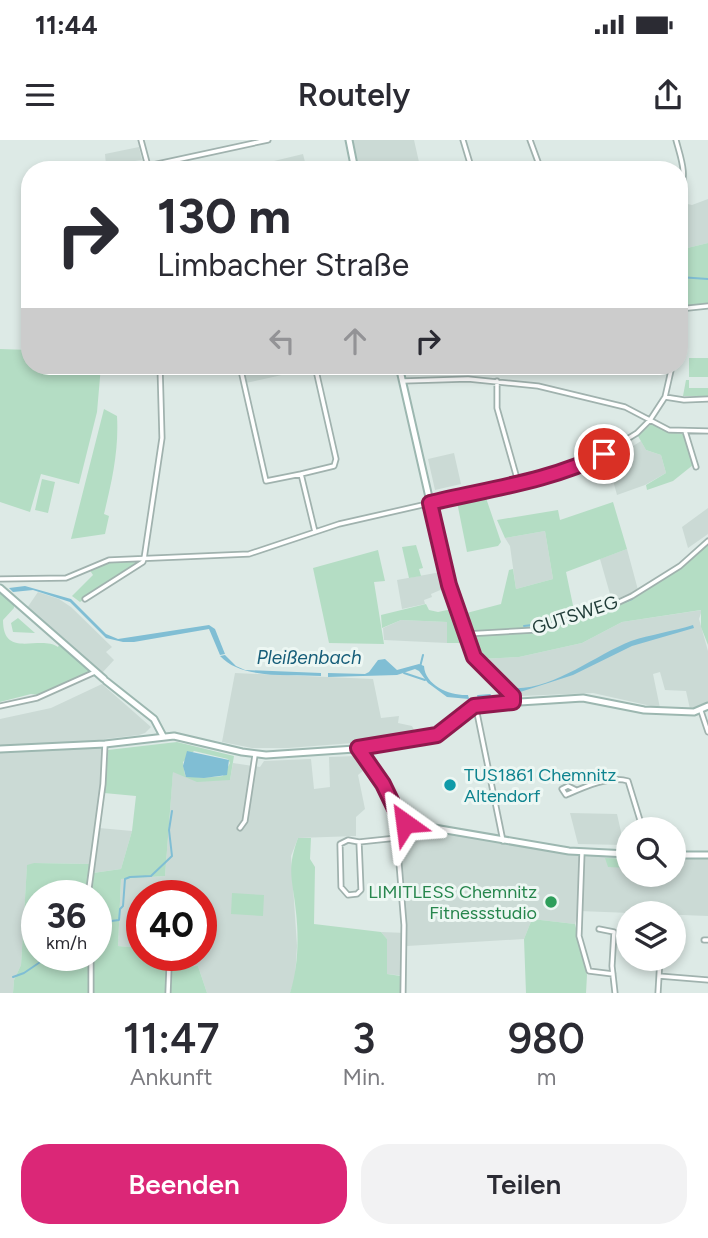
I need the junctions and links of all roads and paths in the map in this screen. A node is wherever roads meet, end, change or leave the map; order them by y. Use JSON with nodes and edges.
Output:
{"nodes":[{"id":1,"x":141,"y":140,"type":"edge"},
{"id":2,"x":268,"y":140,"type":"edge"},
{"id":3,"x":349,"y":140,"type":"edge"},
{"id":4,"x":463,"y":140,"type":"edge"},
{"id":5,"x":530,"y":140,"type":"edge"},
{"id":6,"x":676,"y":140,"type":"edge"},
{"id":7,"x":146,"y":161,"type":"edge"},
{"id":8,"x":178,"y":161,"type":"edge"},
{"id":9,"x":353,"y":161,"type":"edge"},
{"id":10,"x":469,"y":161,"type":"edge"},
{"id":11,"x":538,"y":161,"type":"edge"},
{"id":12,"x":681,"y":161,"type":"edge"},
{"id":13,"x":708,"y":306,"type":"edge"},
{"id":14,"x":688,"y":308,"type":"edge"},
{"id":15,"x":161,"y":375,"type":"edge"},
{"id":16,"x":242,"y":375,"type":"edge"},
{"id":17,"x":317,"y":375,"type":"edge"},
{"id":18,"x":401,"y":375,"type":"edge"},
{"id":19,"x":671,"y":375,"type":"edge"},
{"id":20,"x":403,"y":381,"type":"junction"},
{"id":21,"x":497,"y":381,"type":"junction"},
{"id":22,"x":665,"y":397,"type":"junction"},
{"id":23,"x":708,"y":399,"type":"edge"},
{"id":24,"x":650,"y":420,"type":"junction"},
{"id":25,"x":708,"y":430,"type":"edge"},
{"id":26,"x":685,"y":431,"type":"junction"},
{"id":27,"x":696,"y":467,"type":"dead end"},
{"id":28,"x":301,"y":474,"type":"junction"},
{"id":29,"x":518,"y":482,"type":"junction"},
{"id":30,"x":430,"y":503,"type":"junction"},
{"id":31,"x":315,"y":532,"type":"junction"},
{"id":32,"x":708,"y":541,"type":"edge"},
{"id":33,"x":144,"y":559,"type":"junction"},
{"id":34,"x":0,"y":579,"type":"edge"},
{"id":35,"x":0,"y":588,"type":"edge"},
{"id":36,"x":85,"y":599,"type":"dead end"},
{"id":37,"x":466,"y":634,"type":"junction"},
{"id":38,"x":95,"y":672,"type":"junction"},
{"id":39,"x":513,"y":699,"type":"junction"},
{"id":40,"x":0,"y":706,"type":"edge"},
{"id":41,"x":476,"y":706,"type":"junction"},
{"id":42,"x":708,"y":706,"type":"edge"},
{"id":43,"x":701,"y":711,"type":"junction"},
{"id":44,"x":708,"y":732,"type":"edge"},
{"id":45,"x":163,"y":736,"type":"junction"},
{"id":46,"x":105,"y":744,"type":"junction"},
{"id":47,"x":358,"y":748,"type":"junction"},
{"id":48,"x":0,"y":749,"type":"edge"},
{"id":49,"x":255,"y":755,"type":"junction"},
{"id":50,"x":576,"y":790,"type":"dead end"},
{"id":51,"x":639,"y":817,"type":"edge"},
{"id":52,"x":402,"y":821,"type":"junction"},
{"id":53,"x":240,"y":828,"type":"dead end"},
{"id":54,"x":397,"y":838,"type":"junction"},
{"id":55,"x":503,"y":841,"type":"junction"},
{"id":56,"x":359,"y":842,"type":"junction"},
{"id":57,"x":582,"y":852,"type":"junction"},
{"id":58,"x":616,"y":853,"type":"edge"},
{"id":59,"x":686,"y":855,"type":"edge"},
{"id":60,"x":708,"y":855,"type":"edge"},
{"id":61,"x":90,"y":880,"type":"edge"},
{"id":62,"x":599,"y":929,"type":"dead end"},
{"id":63,"x":91,"y":971,"type":"edge"},
{"id":64,"x":169,"y":971,"type":"edge"},
{"id":65,"x":659,"y":971,"type":"edge"},
{"id":66,"x":613,"y":974,"type":"junction"},
{"id":67,"x":659,"y":976,"type":"junction"},
{"id":68,"x":708,"y":980,"type":"edge"},
{"id":69,"x":91,"y":993,"type":"edge"},
{"id":70,"x":168,"y":993,"type":"edge"},
{"id":71,"x":403,"y":993,"type":"edge"},
{"id":72,"x":615,"y":993,"type":"edge"},
{"id":73,"x":658,"y":993,"type":"edge"}],
"edges":[{"from":1,"to":7,"type":"street"},
{"from":2,"to":8,"type":"street"},
{"from":3,"to":9,"type":"street"},
{"from":4,"to":10,"type":"street"},
{"from":5,"to":11,"type":"street"},
{"from":6,"to":12,"type":"street"},
{"from":13,"to":14,"type":"street"},
{"from":15,"to":33,"type":"street"},
{"from":16,"to":28,"type":"street"},
{"from":17,"to":28,"type":"street"},
{"from":18,"to":20,"type":"street"},
{"from":19,"to":22,"type":"street"},
{"from":20,"to":21,"type":"street"},
{"from":20,"to":30,"type":"street"},
{"from":21,"to":24,"type":"street"},
{"from":21,"to":29,"type":"street"},
{"from":22,"to":23,"type":"street"},
{"from":22,"to":24,"type":"street"},
{"from":24,"to":26,"type":"street"},
{"from":24,"to":29,"type":"street"},
{"from":25,"to":26,"type":"street"},
{"from":26,"to":27,"type":"street"},
{"from":28,"to":31,"type":"street"},
{"from":29,"to":30,"type":"street"},
{"from":30,"to":31,"type":"street"},
{"from":30,"to":37,"type":"street"},
{"from":31,"to":33,"type":"street"},
{"from":32,"to":37,"type":"street","name":"GUTSWEG"},
{"from":33,"to":34,"type":"street"},
{"from":33,"to":36,"type":"street"},
{"from":35,"to":38,"type":"street"},
{"from":37,"to":39,"type":"street"},
{"from":38,"to":40,"type":"street"},
{"from":38,"to":45,"type":"street"},
{"from":39,"to":41,"type":"street"},
{"from":39,"to":43,"type":"street"},
{"from":41,"to":47,"type":"street"},
{"from":41,"to":55,"type":"street"},
{"from":42,"to":43,"type":"street"},
{"from":43,"to":44,"type":"street"},
{"from":45,"to":46,"type":"street"},
{"from":45,"to":49,"type":"street"},
{"from":46,"to":48,"type":"street"},
{"from":46,"to":61,"type":"street"},
{"from":47,"to":49,"type":"street"},
{"from":47,"to":52,"type":"street"},
{"from":49,"to":53,"type":"street"},
{"from":50,"to":51,"type":"street"},
{"from":52,"to":54,"type":"street"},
{"from":52,"to":55,"type":"street"},
{"from":54,"to":56,"type":"street"},
{"from":54,"to":71,"type":"street"},
{"from":55,"to":57,"type":"street"},
{"from":56,"to":56,"type":"street"},
{"from":57,"to":58,"type":"street"},
{"from":57,"to":66,"type":"street"},
{"from":59,"to":60,"type":"street"},
{"from":62,"to":66,"type":"street"},
{"from":63,"to":69,"type":"street"},
{"from":64,"to":70,"type":"street"},
{"from":65,"to":67,"type":"street"},
{"from":66,"to":72,"type":"street"},
{"from":67,"to":68,"type":"street"},
{"from":67,"to":73,"type":"street"}]}
